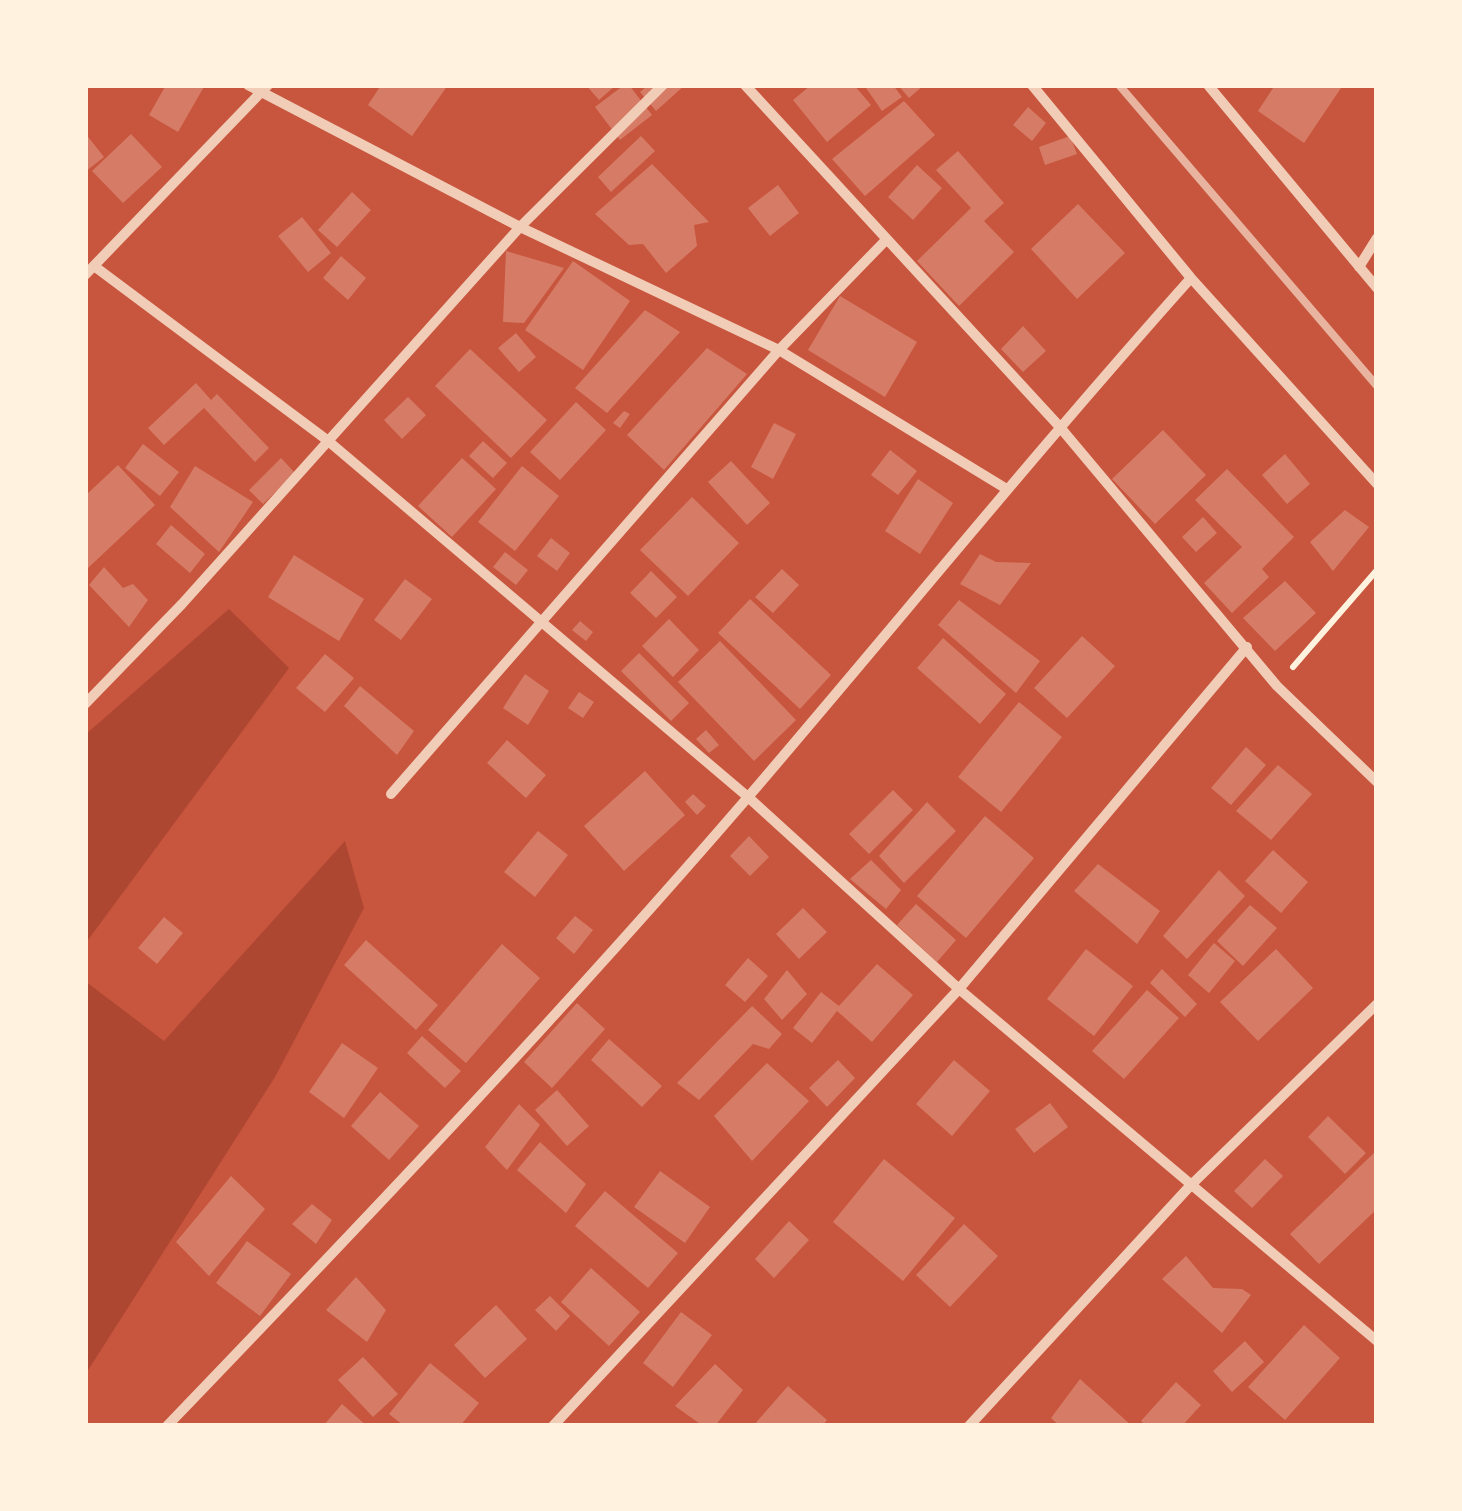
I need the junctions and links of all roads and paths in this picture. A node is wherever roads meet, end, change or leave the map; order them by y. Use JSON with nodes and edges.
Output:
{"nodes":[{"id":1,"x":248,"y":85,"type":"edge"},
{"id":2,"x":663,"y":85,"type":"edge"},
{"id":3,"x":744,"y":85,"type":"edge"},
{"id":4,"x":1032,"y":85,"type":"edge"},
{"id":5,"x":1208,"y":85,"type":"edge"},
{"id":6,"x":264,"y":88,"type":"edge"},
{"id":7,"x":520,"y":227,"type":"junction"},
{"id":8,"x":1377,"y":238,"type":"edge"},
{"id":9,"x":884,"y":241,"type":"junction"},
{"id":10,"x":1360,"y":267,"type":"junction"},
{"id":11,"x":89,"y":270,"type":"edge"},
{"id":12,"x":1191,"y":278,"type":"junction"},
{"id":13,"x":1377,"y":288,"type":"edge"},
{"id":14,"x":780,"y":350,"type":"junction"},
{"id":15,"x":1059,"y":426,"type":"junction"},
{"id":16,"x":328,"y":440,"type":"junction"},
{"id":17,"x":1377,"y":484,"type":"edge"},
{"id":18,"x":1005,"y":488,"type":"junction"},
{"id":19,"x":1377,"y":570,"type":"edge"},
{"id":20,"x":538,"y":620,"type":"junction"},
{"id":21,"x":1247,"y":647,"type":"junction"},
{"id":22,"x":1277,"y":686,"type":"junction"},
{"id":23,"x":85,"y":704,"type":"edge"},
{"id":24,"x":1377,"y":782,"type":"edge"},
{"id":25,"x":391,"y":794,"type":"dead end"},
{"id":26,"x":748,"y":797,"type":"junction"},
{"id":27,"x":960,"y":989,"type":"junction"},
{"id":28,"x":1377,"y":1004,"type":"edge"},
{"id":29,"x":1190,"y":1186,"type":"junction"},
{"id":30,"x":1377,"y":1341,"type":"edge"},
{"id":31,"x":167,"y":1426,"type":"edge"},
{"id":32,"x":554,"y":1426,"type":"edge"},
{"id":33,"x":969,"y":1426,"type":"edge"}],
"edges":[{"from":1,"to":6,"type":"street"},
{"from":2,"to":7,"type":"street"},
{"from":3,"to":9,"type":"street"},
{"from":4,"to":12,"type":"street"},
{"from":5,"to":10,"type":"street"},
{"from":6,"to":7,"type":"street"},
{"from":6,"to":11,"type":"street"},
{"from":7,"to":14,"type":"street"},
{"from":7,"to":16,"type":"street"},
{"from":8,"to":10,"type":"street"},
{"from":9,"to":14,"type":"street"},
{"from":9,"to":15,"type":"street"},
{"from":10,"to":13,"type":"street"},
{"from":11,"to":16,"type":"street"},
{"from":12,"to":15,"type":"street"},
{"from":12,"to":17,"type":"street"},
{"from":14,"to":18,"type":"street"},
{"from":14,"to":20,"type":"street"},
{"from":15,"to":18,"type":"street"},
{"from":15,"to":21,"type":"street"},
{"from":16,"to":20,"type":"street"},
{"from":16,"to":23,"type":"street"},
{"from":18,"to":26,"type":"street"},
{"from":19,"to":22,"type":"path"},
{"from":20,"to":25,"type":"street"},
{"from":20,"to":26,"type":"street"},
{"from":21,"to":22,"type":"street"},
{"from":21,"to":27,"type":"street"},
{"from":22,"to":24,"type":"street"},
{"from":26,"to":27,"type":"street"},
{"from":26,"to":31,"type":"street"},
{"from":27,"to":29,"type":"street"},
{"from":27,"to":32,"type":"street"},
{"from":28,"to":29,"type":"street"},
{"from":29,"to":30,"type":"street"},
{"from":29,"to":33,"type":"street"}]}
